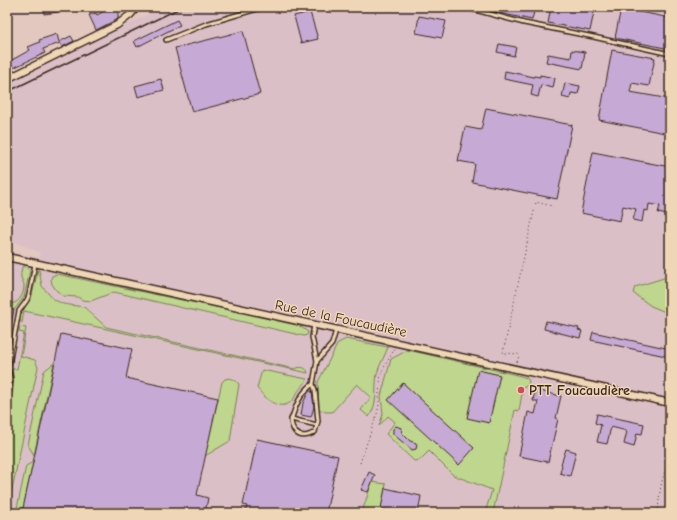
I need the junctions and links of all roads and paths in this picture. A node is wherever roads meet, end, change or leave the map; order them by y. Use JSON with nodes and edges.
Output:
{"nodes":[{"id":1,"x":137,"y":7,"type":"edge"},
{"id":2,"x":264,"y":7,"type":"edge"},
{"id":3,"x":464,"y":7,"type":"edge"},
{"id":4,"x":483,"y":7,"type":"edge"},
{"id":5,"x":482,"y":12,"type":"junction"},
{"id":6,"x":166,"y":40,"type":"dead end"},
{"id":7,"x":670,"y":54,"type":"edge"},
{"id":8,"x":7,"y":79,"type":"edge"},
{"id":9,"x":552,"y":206,"type":"dead end"},
{"id":10,"x":7,"y":257,"type":"edge"},
{"id":11,"x":35,"y":263,"type":"junction"},
{"id":12,"x":314,"y":325,"type":"junction"},
{"id":13,"x":336,"y":330,"type":"junction"},
{"id":14,"x":398,"y":343,"type":"junction"},
{"id":15,"x":317,"y":361,"type":"junction"},
{"id":16,"x":514,"y":368,"type":"junction"},
{"id":17,"x":313,"y":384,"type":"junction"},
{"id":18,"x":7,"y":398,"type":"edge"},
{"id":19,"x":670,"y":403,"type":"edge"},
{"id":20,"x":291,"y":419,"type":"junction"},
{"id":21,"x":317,"y":425,"type":"junction"},
{"id":22,"x":670,"y":460,"type":"edge"},
{"id":23,"x":360,"y":463,"type":"dead end"},
{"id":24,"x":658,"y":513,"type":"edge"}],
"edges":[{"from":1,"to":8,"type":"street"},
{"from":2,"to":6,"type":"lane"},
{"from":3,"to":5,"type":"lane"},
{"from":4,"to":5,"type":"lane"},
{"from":5,"to":7,"type":"lane"},
{"from":9,"to":16,"type":"path"},
{"from":10,"to":11,"type":"street","name":"Rue de la Foucaudière"},
{"from":11,"to":12,"type":"street","name":"Rue de la Foucaudière"},
{"from":11,"to":18,"type":"lane"},
{"from":12,"to":13,"type":"street","name":"Rue de la Foucaudière"},
{"from":12,"to":15,"type":"lane"},
{"from":13,"to":14,"type":"street","name":"Rue de la Foucaudière"},
{"from":13,"to":15,"type":"lane"},
{"from":14,"to":16,"type":"street","name":"Rue de la Foucaudière"},
{"from":14,"to":23,"type":"path"},
{"from":15,"to":17,"type":"lane"},
{"from":16,"to":19,"type":"street","name":"Rue de la Foucaudière"},
{"from":17,"to":20,"type":"lane"},
{"from":17,"to":21,"type":"lane"},
{"from":20,"to":21,"type":"lane"},
{"from":20,"to":21,"type":"lane"},
{"from":22,"to":24,"type":"path"}]}
